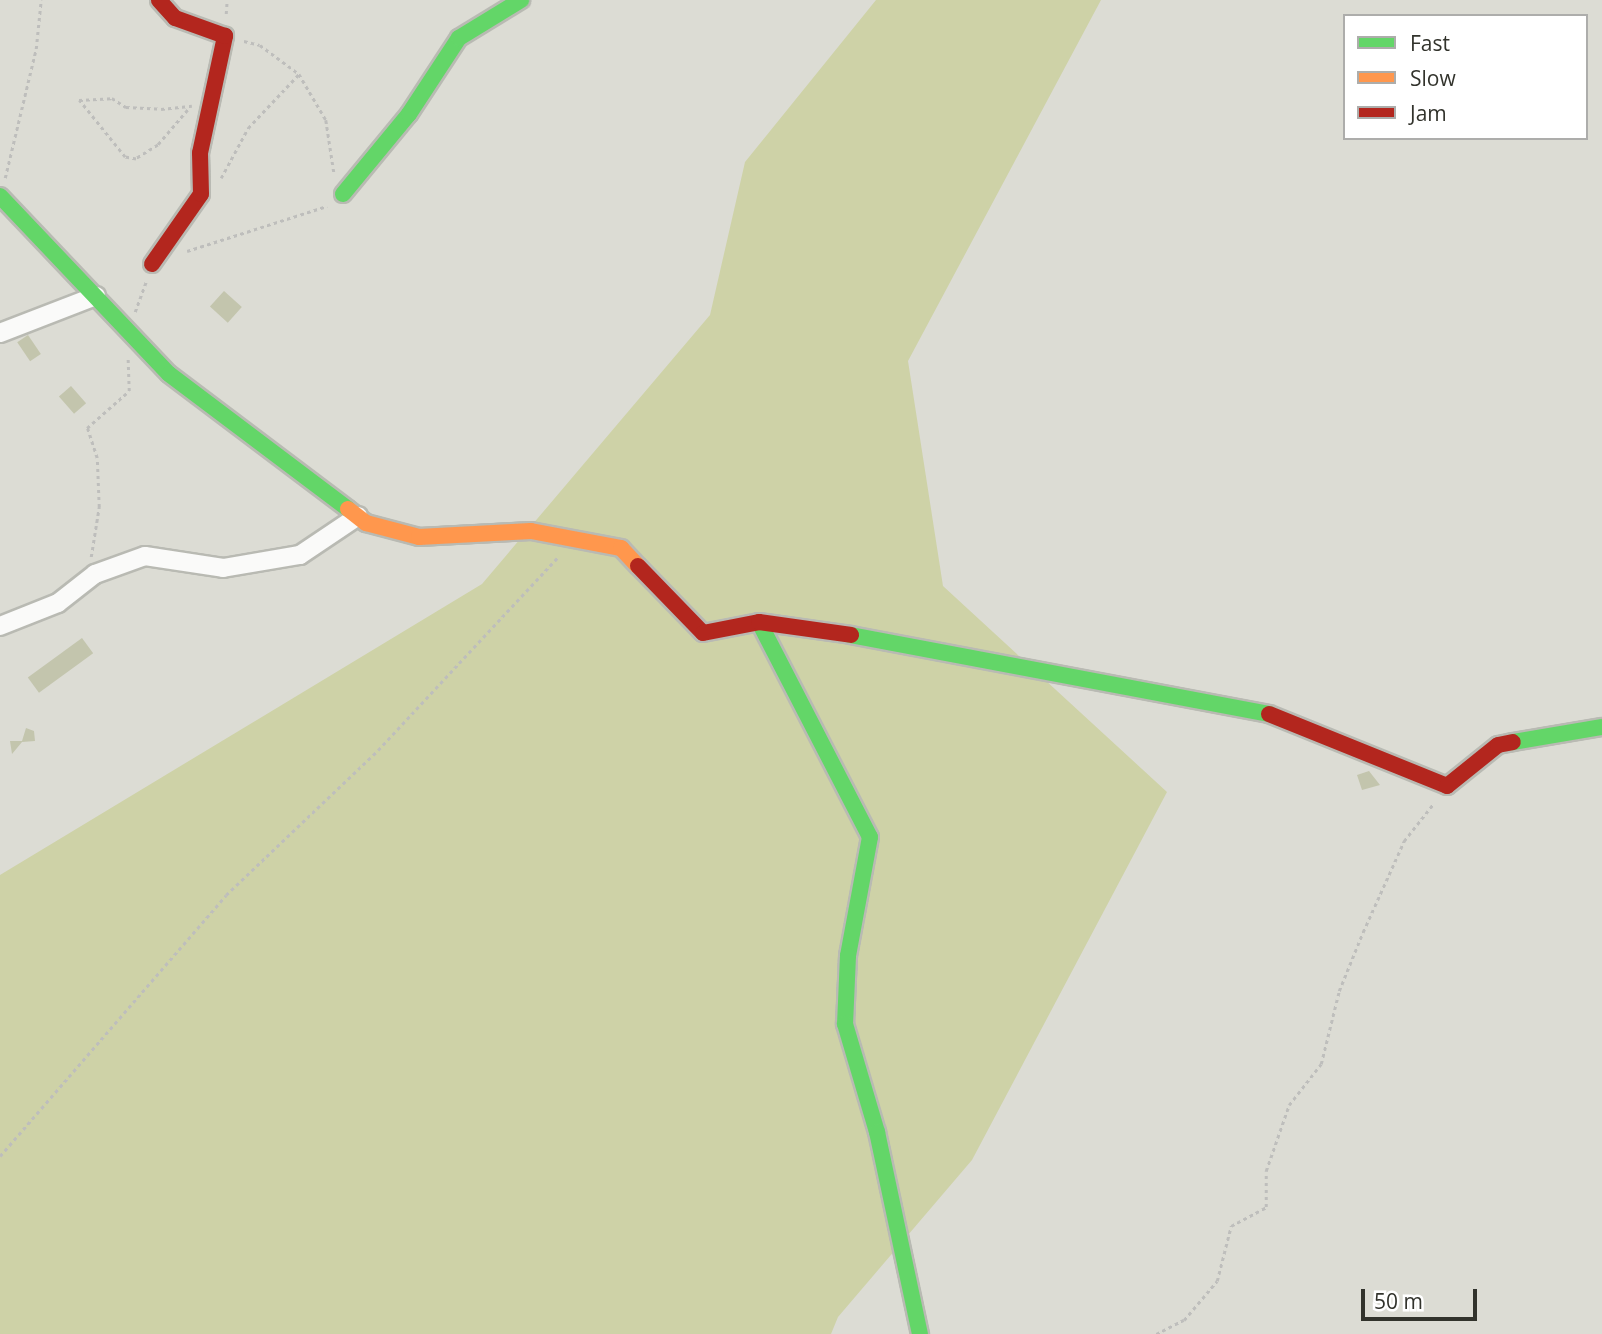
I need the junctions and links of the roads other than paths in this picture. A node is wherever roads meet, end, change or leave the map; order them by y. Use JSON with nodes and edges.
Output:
{"nodes":[{"id":1,"x":159,"y":0,"type":"edge"},
{"id":2,"x":521,"y":0,"type":"edge"},
{"id":3,"x":2,"y":190,"type":"edge"},
{"id":4,"x":343,"y":194,"type":"road end"},
{"id":5,"x":152,"y":264,"type":"road end"},
{"id":6,"x":96,"y":296,"type":"junction"},
{"id":7,"x":0,"y":333,"type":"edge"},
{"id":8,"x":358,"y":516,"type":"junction"},
{"id":9,"x":759,"y":622,"type":"junction"},
{"id":10,"x":0,"y":626,"type":"edge"},
{"id":11,"x":1602,"y":727,"type":"edge"},
{"id":12,"x":920,"y":1334,"type":"edge"}],
"edges":[{"from":1,"to":5,"type":"street"},
{"from":2,"to":4,"type":"street"},
{"from":3,"to":6,"type":"street"},
{"from":6,"to":7,"type":"street"},
{"from":6,"to":8,"type":"street"},
{"from":8,"to":9,"type":"street"},
{"from":8,"to":10,"type":"street"},
{"from":9,"to":11,"type":"street"},
{"from":9,"to":12,"type":"street"}]}
